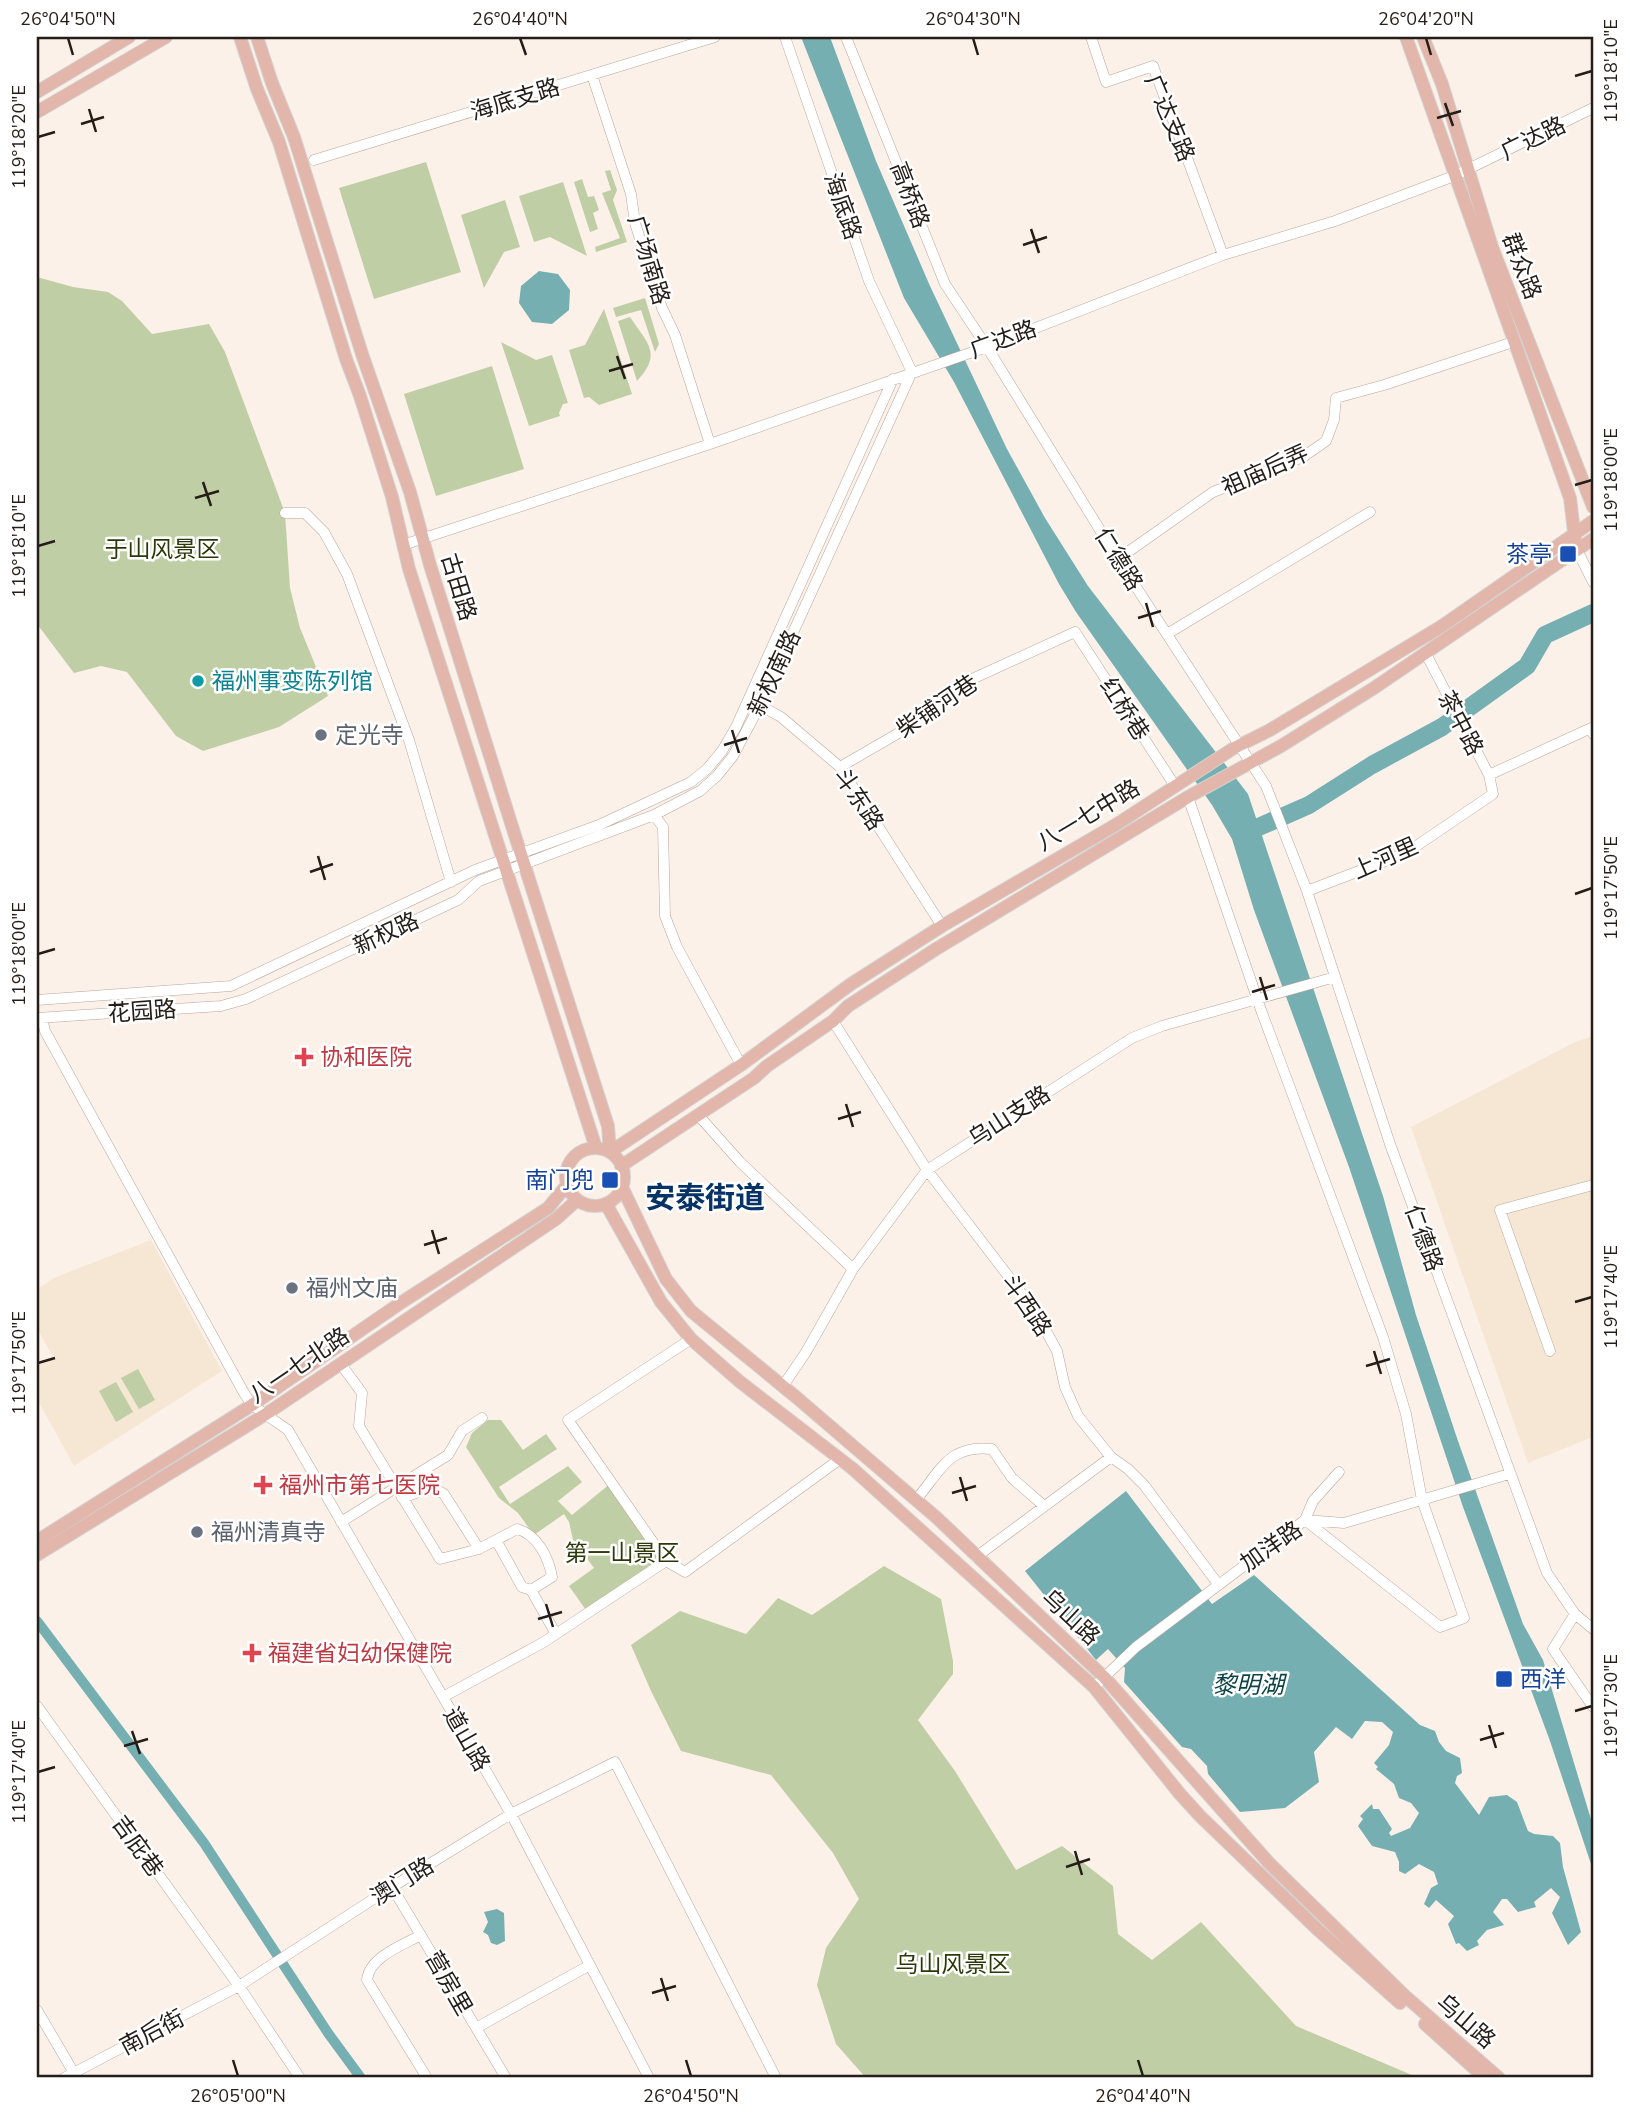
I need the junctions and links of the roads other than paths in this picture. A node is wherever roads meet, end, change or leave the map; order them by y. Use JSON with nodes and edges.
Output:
{"nodes":[{"id":1,"x":129,"y":37,"type":"edge"},
{"id":2,"x":166,"y":37,"type":"edge"},
{"id":3,"x":240,"y":37,"type":"edge"},
{"id":4,"x":257,"y":37,"type":"edge"},
{"id":5,"x":715,"y":37,"type":"edge"},
{"id":6,"x":785,"y":37,"type":"edge"},
{"id":7,"x":846,"y":37,"type":"edge"},
{"id":8,"x":1091,"y":37,"type":"edge"},
{"id":9,"x":1406,"y":37,"type":"edge"},
{"id":10,"x":1423,"y":37,"type":"edge"},
{"id":11,"x":592,"y":75,"type":"junction"},
{"id":12,"x":37,"y":92,"type":"edge"},
{"id":13,"x":1593,"y":108,"type":"edge"},
{"id":14,"x":37,"y":112,"type":"edge"},
{"id":15,"x":314,"y":160,"type":"dead end"},
{"id":16,"x":1468,"y":169,"type":"junction"},
{"id":17,"x":1454,"y":176,"type":"junction"},
{"id":18,"x":1223,"y":255,"type":"junction"},
{"id":19,"x":1513,"y":342,"type":"junction"},
{"id":20,"x":987,"y":347,"type":"junction"},
{"id":21,"x":912,"y":372,"type":"junction"},
{"id":22,"x":893,"y":379,"type":"junction"},
{"id":23,"x":710,"y":444,"type":"junction"},
{"id":24,"x":1593,"y":507,"type":"edge"},
{"id":25,"x":1370,"y":512,"type":"dead end"},
{"id":26,"x":285,"y":513,"type":"dead end"},
{"id":27,"x":1593,"y":521,"type":"edge"},
{"id":28,"x":1574,"y":535,"type":"junction"},
{"id":29,"x":423,"y":538,"type":"junction"},
{"id":30,"x":1593,"y":539,"type":"edge"},
{"id":31,"x":403,"y":545,"type":"junction"},
{"id":32,"x":1577,"y":550,"type":"junction"},
{"id":33,"x":1118,"y":559,"type":"junction"},
{"id":34,"x":1593,"y":582,"type":"edge"},
{"id":35,"x":1075,"y":632,"type":"joint"},
{"id":36,"x":1167,"y":634,"type":"junction"},
{"id":37,"x":1426,"y":654,"type":"junction"},
{"id":38,"x":749,"y":699,"type":"junction"},
{"id":39,"x":760,"y":705,"type":"junction"},
{"id":40,"x":1593,"y":734,"type":"edge"},
{"id":41,"x":1240,"y":745,"type":"junction"},
{"id":42,"x":1247,"y":762,"type":"junction"},
{"id":43,"x":840,"y":767,"type":"junction"},
{"id":44,"x":1489,"y":775,"type":"junction"},
{"id":45,"x":1176,"y":786,"type":"junction"},
{"id":46,"x":1493,"y":794,"type":"joint"},
{"id":47,"x":1188,"y":797,"type":"junction"},
{"id":48,"x":654,"y":815,"type":"junction"},
{"id":49,"x":522,"y":859,"type":"junction"},
{"id":50,"x":504,"y":865,"type":"junction"},
{"id":51,"x":451,"y":882,"type":"junction"},
{"id":52,"x":1307,"y":891,"type":"junction"},
{"id":53,"x":942,"y":926,"type":"junction"},
{"id":54,"x":1335,"y":978,"type":"junction"},
{"id":55,"x":242,"y":982,"type":"joint"},
{"id":56,"x":246,"y":999,"type":"joint"},
{"id":57,"x":1258,"y":999,"type":"junction"},
{"id":58,"x":37,"y":1000,"type":"edge"},
{"id":59,"x":39,"y":1018,"type":"edge"},
{"id":60,"x":833,"y":1021,"type":"junction"},
{"id":61,"x":741,"y":1065,"type":"junction"},
{"id":62,"x":699,"y":1116,"type":"junction"},
{"id":63,"x":596,"y":1148,"type":"junction"},
{"id":64,"x":610,"y":1152,"type":"junction"},
{"id":65,"x":621,"y":1166,"type":"junction"},
{"id":66,"x":927,"y":1170,"type":"junction"},
{"id":67,"x":567,"y":1185,"type":"junction"},
{"id":68,"x":1593,"y":1185,"type":"edge"},
{"id":69,"x":622,"y":1187,"type":"junction"},
{"id":70,"x":577,"y":1200,"type":"junction"},
{"id":71,"x":606,"y":1204,"type":"junction"},
{"id":72,"x":853,"y":1269,"type":"junction"},
{"id":73,"x":691,"y":1339,"type":"junction"},
{"id":74,"x":1550,"y":1351,"type":"dead end"},
{"id":75,"x":340,"y":1363,"type":"junction"},
{"id":76,"x":783,"y":1385,"type":"junction"},
{"id":77,"x":252,"y":1405,"type":"junction"},
{"id":78,"x":266,"y":1414,"type":"junction"},
{"id":79,"x":482,"y":1418,"type":"dead end"},
{"id":80,"x":1111,"y":1457,"type":"junction"},
{"id":81,"x":840,"y":1460,"type":"junction"},
{"id":82,"x":1339,"y":1472,"type":"dead end"},
{"id":83,"x":1509,"y":1474,"type":"junction"},
{"id":84,"x":400,"y":1494,"type":"junction"},
{"id":85,"x":916,"y":1500,"type":"junction"},
{"id":86,"x":1422,"y":1500,"type":"junction"},
{"id":87,"x":1044,"y":1506,"type":"junction"},
{"id":88,"x":1305,"y":1520,"type":"junction"},
{"id":89,"x":341,"y":1522,"type":"junction"},
{"id":90,"x":496,"y":1540,"type":"junction"},
{"id":91,"x":37,"y":1541,"type":"edge"},
{"id":92,"x":479,"y":1549,"type":"junction"},
{"id":93,"x":37,"y":1555,"type":"edge"},
{"id":94,"x":976,"y":1557,"type":"junction"},
{"id":95,"x":666,"y":1562,"type":"junction"},
{"id":96,"x":1218,"y":1584,"type":"junction"},
{"id":97,"x":531,"y":1590,"type":"junction"},
{"id":98,"x":1574,"y":1614,"type":"junction"},
{"id":99,"x":1593,"y":1629,"type":"edge"},
{"id":100,"x":556,"y":1634,"type":"junction"},
{"id":101,"x":1105,"y":1678,"type":"junction"},
{"id":102,"x":1094,"y":1687,"type":"junction"},
{"id":103,"x":443,"y":1697,"type":"junction"},
{"id":104,"x":37,"y":1706,"type":"edge"},
{"id":105,"x":1593,"y":1707,"type":"edge"},
{"id":106,"x":510,"y":1814,"type":"junction"},
{"id":107,"x":391,"y":1887,"type":"junction"},
{"id":108,"x":421,"y":1935,"type":"junction"},
{"id":109,"x":590,"y":1965,"type":"junction"},
{"id":110,"x":239,"y":1986,"type":"junction"},
{"id":111,"x":37,"y":2010,"type":"edge"},
{"id":112,"x":476,"y":2028,"type":"junction"},
{"id":113,"x":69,"y":2076,"type":"edge"},
{"id":114,"x":300,"y":2078,"type":"edge"},
{"id":115,"x":427,"y":2078,"type":"edge"},
{"id":116,"x":506,"y":2078,"type":"edge"},
{"id":117,"x":649,"y":2078,"type":"edge"},
{"id":118,"x":776,"y":2078,"type":"edge"},
{"id":119,"x":1485,"y":2078,"type":"edge"},
{"id":120,"x":1499,"y":2078,"type":"edge"}],
"edges":[{"from":1,"to":12,"type":"main road"},
{"from":2,"to":14,"type":"main road"},
{"from":3,"to":31,"type":"main road","name":"古田路"},
{"from":4,"to":29,"type":"main road","name":"古田路"},
{"from":5,"to":11,"type":"street","name":"海底支路"},
{"from":6,"to":21,"type":"street","name":"海底路"},
{"from":7,"to":20,"type":"street","name":"高桥路"},
{"from":8,"to":18,"type":"street","name":"广达支路"},
{"from":9,"to":17,"type":"main road"},
{"from":10,"to":16,"type":"main road","name":"群众路"},
{"from":11,"to":15,"type":"street","name":"海底支路"},
{"from":11,"to":23,"type":"street","name":"广场南路"},
{"from":13,"to":16,"type":"street","name":"广达路"},
{"from":16,"to":17,"type":"street","name":"广达路"},
{"from":16,"to":24,"type":"main road","name":"群众路"},
{"from":17,"to":18,"type":"street","name":"广达路"},
{"from":17,"to":19,"type":"main road"},
{"from":18,"to":20,"type":"street","name":"广达路"},
{"from":19,"to":28,"type":"main road"},
{"from":19,"to":33,"type":"street","name":"祖庙后弄"},
{"from":20,"to":21,"type":"street","name":"广达路"},
{"from":20,"to":33,"type":"street","name":"仁德路"},
{"from":21,"to":22,"type":"street","name":"广达路"},
{"from":21,"to":39,"type":"street","name":"新权南路"},
{"from":22,"to":23,"type":"street","name":"广达路"},
{"from":22,"to":38,"type":"street","name":"新权南路"},
{"from":23,"to":29,"type":"street","name":"广达路"},
{"from":25,"to":36,"type":"street"},
{"from":26,"to":51,"type":"street"},
{"from":27,"to":28,"type":"main road","name":"八一七中路"},
{"from":28,"to":32,"type":"main road"},
{"from":28,"to":41,"type":"main road","name":"八一七中路"},
{"from":29,"to":31,"type":"street","name":"广达路"},
{"from":29,"to":49,"type":"main road","name":"古田路"},
{"from":30,"to":32,"type":"main road","name":"八一七中路"},
{"from":31,"to":50,"type":"main road","name":"古田路"},
{"from":32,"to":34,"type":"street"},
{"from":32,"to":37,"type":"main road","name":"八一七中路"},
{"from":33,"to":36,"type":"street","name":"仁德路"},
{"from":35,"to":43,"type":"street","name":"柴铺河巷"},
{"from":35,"to":45,"type":"street","name":"红桥巷"},
{"from":36,"to":41,"type":"street","name":"仁德路"},
{"from":37,"to":42,"type":"main road","name":"八一七中路"},
{"from":37,"to":44,"type":"street","name":"茶中路"},
{"from":38,"to":39,"type":"street","name":"斗东路"},
{"from":38,"to":49,"type":"street","name":"新权南路"},
{"from":39,"to":43,"type":"street","name":"斗东路"},
{"from":39,"to":48,"type":"street","name":"新权南路"},
{"from":40,"to":44,"type":"street"},
{"from":41,"to":42,"type":"street","name":"仁德路"},
{"from":41,"to":45,"type":"main road","name":"八一七中路"},
{"from":42,"to":47,"type":"main road","name":"八一七中路"},
{"from":42,"to":52,"type":"street","name":"仁德路"},
{"from":43,"to":53,"type":"street","name":"斗东路"},
{"from":44,"to":46,"type":"street","name":"茶中路"},
{"from":45,"to":53,"type":"main road","name":"八一七中路"},
{"from":46,"to":52,"type":"street","name":"上河里"},
{"from":47,"to":57,"type":"street"},
{"from":47,"to":60,"type":"main road","name":"八一七中路"},
{"from":48,"to":49,"type":"street","name":"新权南路"},
{"from":48,"to":61,"type":"street"},
{"from":49,"to":50,"type":"street","name":"新权路"},
{"from":49,"to":64,"type":"main road","name":"古田路"},
{"from":50,"to":51,"type":"street","name":"新权路"},
{"from":50,"to":56,"type":"street","name":"新权路"},
{"from":50,"to":63,"type":"main road","name":"古田路"},
{"from":51,"to":55,"type":"street","name":"新权路"},
{"from":52,"to":54,"type":"street","name":"仁德路"},
{"from":53,"to":61,"type":"main road","name":"八一七中路"},
{"from":54,"to":57,"type":"street","name":"乌山支路"},
{"from":54,"to":83,"type":"street","name":"仁德路"},
{"from":55,"to":58,"type":"street","name":"花园路"},
{"from":56,"to":59,"type":"street","name":"花园路"},
{"from":57,"to":66,"type":"street","name":"乌山支路"},
{"from":57,"to":86,"type":"street"},
{"from":59,"to":77,"type":"street"},
{"from":60,"to":62,"type":"main road","name":"八一七中路"},
{"from":60,"to":66,"type":"street","name":"斗西路"},
{"from":61,"to":64,"type":"main road","name":"八一七中路"},
{"from":62,"to":65,"type":"main road","name":"八一七中路"},
{"from":62,"to":72,"type":"street"},
{"from":63,"to":64,"type":"main road"},
{"from":63,"to":67,"type":"main road"},
{"from":64,"to":65,"type":"main road"},
{"from":65,"to":69,"type":"main road"},
{"from":66,"to":72,"type":"street","name":"乌山支路"},
{"from":66,"to":80,"type":"street","name":"斗西路"},
{"from":67,"to":70,"type":"main road"},
{"from":67,"to":77,"type":"main road"},
{"from":68,"to":74,"type":"street"},
{"from":69,"to":71,"type":"main road"},
{"from":69,"to":76,"type":"main road","name":"乌山路"},
{"from":70,"to":71,"type":"main road"},
{"from":70,"to":75,"type":"main road","name":"八一七北路"},
{"from":71,"to":73,"type":"main road","name":"乌山路"},
{"from":72,"to":76,"type":"street","name":"乌山支路"},
{"from":73,"to":81,"type":"main road","name":"乌山路"},
{"from":73,"to":95,"type":"street"},
{"from":75,"to":78,"type":"main road","name":"八一七北路"},
{"from":75,"to":84,"type":"street"},
{"from":76,"to":85,"type":"main road","name":"乌山路"},
{"from":77,"to":78,"type":"street","name":"道山路"},
{"from":77,"to":91,"type":"main road"},
{"from":78,"to":89,"type":"street","name":"道山路"},
{"from":78,"to":93,"type":"main road","name":"八一七北路"},
{"from":79,"to":84,"type":"street"},
{"from":80,"to":87,"type":"street"},
{"from":80,"to":96,"type":"street","name":"斗西路"},
{"from":81,"to":95,"type":"street"},
{"from":81,"to":102,"type":"main road","name":"乌山路"},
{"from":82,"to":88,"type":"street"},
{"from":83,"to":86,"type":"street","name":"加洋路"},
{"from":83,"to":98,"type":"street","name":"仁德路"},
{"from":84,"to":89,"type":"street"},
{"from":84,"to":92,"type":"street"},
{"from":84,"to":92,"type":"street"},
{"from":85,"to":87,"type":"street"},
{"from":85,"to":94,"type":"main road","name":"乌山路"},
{"from":86,"to":88,"type":"street","name":"加洋路"},
{"from":86,"to":88,"type":"street"},
{"from":87,"to":94,"type":"street"},
{"from":88,"to":96,"type":"street","name":"加洋路"},
{"from":89,"to":103,"type":"street","name":"道山路"},
{"from":90,"to":92,"type":"street"},
{"from":90,"to":97,"type":"street"},
{"from":90,"to":97,"type":"street"},
{"from":94,"to":101,"type":"main road","name":"乌山路"},
{"from":95,"to":100,"type":"street"},
{"from":96,"to":101,"type":"street","name":"加洋路"},
{"from":97,"to":100,"type":"street"},
{"from":98,"to":99,"type":"street","name":"仁德路"},
{"from":98,"to":105,"type":"street"},
{"from":100,"to":103,"type":"street"},
{"from":101,"to":102,"type":"street","name":"加洋路"},
{"from":101,"to":120,"type":"main road","name":"乌山路"},
{"from":102,"to":119,"type":"main road","name":"乌山路"},
{"from":103,"to":106,"type":"street","name":"道山路"},
{"from":104,"to":110,"type":"street","name":"吉庇巷"},
{"from":106,"to":107,"type":"street","name":"澳门路"},
{"from":106,"to":109,"type":"street","name":"道山路"},
{"from":106,"to":118,"type":"street","name":"澳门路"},
{"from":107,"to":108,"type":"street","name":"营房里"},
{"from":107,"to":110,"type":"street","name":"澳门路"},
{"from":108,"to":112,"type":"street","name":"营房里"},
{"from":108,"to":115,"type":"street"},
{"from":109,"to":112,"type":"street"},
{"from":109,"to":117,"type":"street","name":"道山路"},
{"from":110,"to":113,"type":"street","name":"南后街"},
{"from":110,"to":114,"type":"street","name":"吉庇巷"},
{"from":111,"to":113,"type":"street"},
{"from":112,"to":116,"type":"street","name":"营房里"}]}
